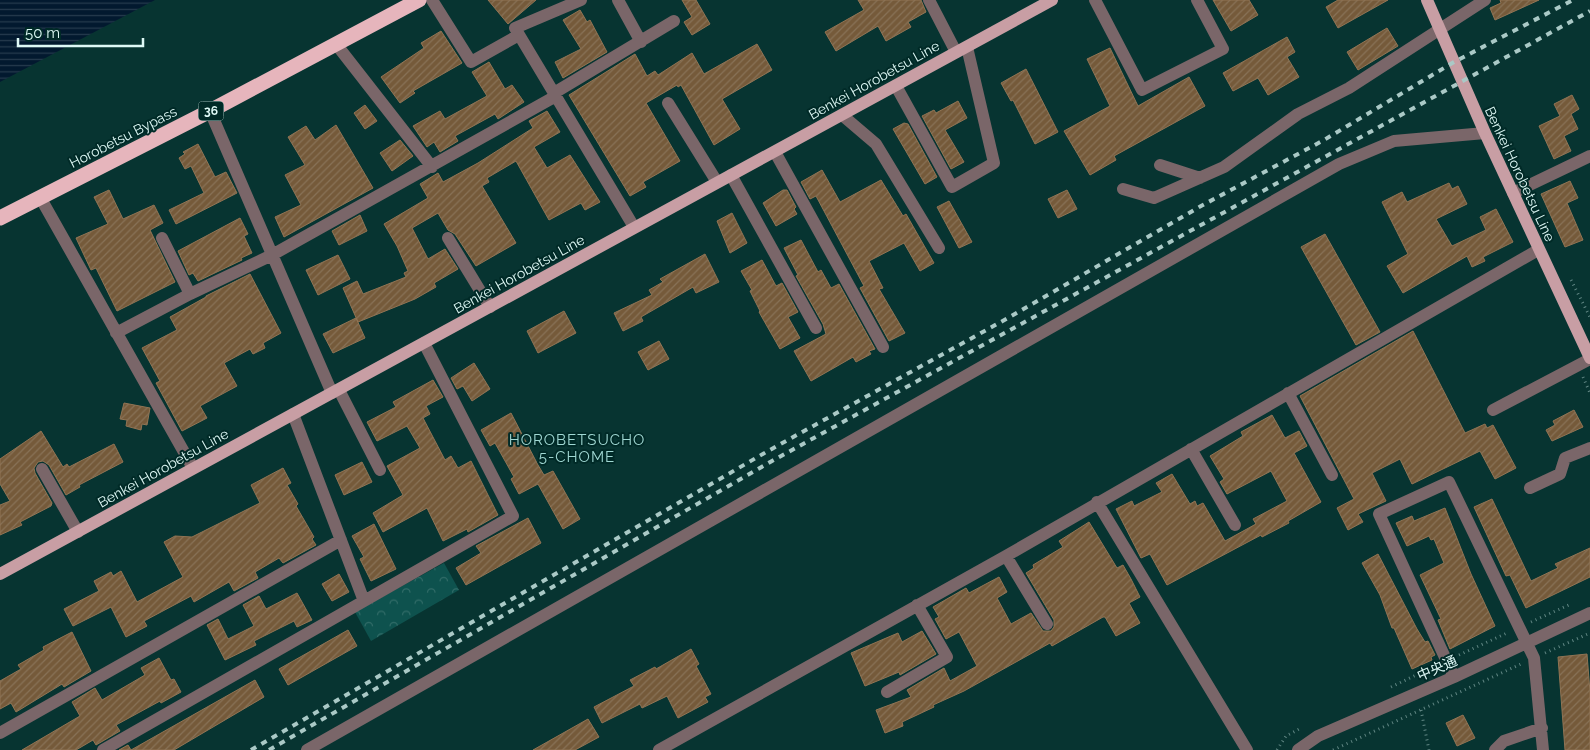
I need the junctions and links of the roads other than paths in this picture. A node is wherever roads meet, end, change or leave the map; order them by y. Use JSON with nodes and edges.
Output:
{"nodes":[{"id":1,"x":419,"y":0,"type":"edge"},
{"id":2,"x":432,"y":0,"type":"edge"},
{"id":3,"x":581,"y":0,"type":"edge"},
{"id":4,"x":618,"y":0,"type":"edge"},
{"id":5,"x":929,"y":0,"type":"edge"},
{"id":6,"x":1052,"y":0,"type":"edge"},
{"id":7,"x":1095,"y":0,"type":"edge"},
{"id":8,"x":1197,"y":0,"type":"edge"},
{"id":9,"x":1427,"y":0,"type":"edge"},
{"id":10,"x":1485,"y":0,"type":"edge"},
{"id":11,"x":674,"y":21,"type":"dead end"},
{"id":12,"x":1439,"y":28,"type":"junction"},
{"id":13,"x":519,"y":35,"type":"junction"},
{"id":14,"x":641,"y":42,"type":"junction"},
{"id":15,"x":336,"y":44,"type":"junction"},
{"id":16,"x":962,"y":49,"type":"junction"},
{"id":17,"x":896,"y":86,"type":"junction"},
{"id":18,"x":555,"y":94,"type":"junction"},
{"id":19,"x":668,"y":103,"type":"dead end"},
{"id":20,"x":210,"y":111,"type":"junction"},
{"id":21,"x":842,"y":115,"type":"junction"},
{"id":22,"x":1485,"y":134,"type":"junction"},
{"id":23,"x":774,"y":152,"type":"junction"},
{"id":24,"x":1590,"y":156,"type":"edge"},
{"id":25,"x":1160,"y":165,"type":"dead end"},
{"id":26,"x":432,"y":167,"type":"junction"},
{"id":27,"x":731,"y":175,"type":"junction"},
{"id":28,"x":1200,"y":178,"type":"junction"},
{"id":29,"x":717,"y":182,"type":"junction"},
{"id":30,"x":1123,"y":188,"type":"dead end"},
{"id":31,"x":1513,"y":193,"type":"junction"},
{"id":32,"x":40,"y":197,"type":"junction"},
{"id":33,"x":0,"y":218,"type":"edge"},
{"id":34,"x":634,"y":227,"type":"junction"},
{"id":35,"x":162,"y":238,"type":"dead end"},
{"id":36,"x":448,"y":238,"type":"dead end"},
{"id":37,"x":939,"y":248,"type":"dead end"},
{"id":38,"x":1538,"y":250,"type":"junction"},
{"id":39,"x":272,"y":255,"type":"junction"},
{"id":40,"x":190,"y":294,"type":"junction"},
{"id":41,"x":490,"y":307,"type":"junction"},
{"id":42,"x":816,"y":328,"type":"dead end"},
{"id":43,"x":116,"y":333,"type":"junction"},
{"id":44,"x":424,"y":343,"type":"junction"},
{"id":45,"x":1587,"y":345,"type":"edge"},
{"id":46,"x":883,"y":347,"type":"dead end"},
{"id":47,"x":1590,"y":359,"type":"edge"},
{"id":48,"x":335,"y":391,"type":"junction"},
{"id":49,"x":1288,"y":393,"type":"junction"},
{"id":50,"x":1493,"y":410,"type":"dead end"},
{"id":51,"x":293,"y":414,"type":"junction"},
{"id":52,"x":1191,"y":448,"type":"junction"},
{"id":53,"x":1590,"y":448,"type":"edge"},
{"id":54,"x":193,"y":468,"type":"junction"},
{"id":55,"x":42,"y":469,"type":"dead end"},
{"id":56,"x":380,"y":470,"type":"dead end"},
{"id":57,"x":1332,"y":474,"type":"dead end"},
{"id":58,"x":1530,"y":488,"type":"dead end"},
{"id":59,"x":1097,"y":502,"type":"junction"},
{"id":60,"x":1235,"y":525,"type":"dead end"},
{"id":61,"x":78,"y":532,"type":"junction"},
{"id":62,"x":341,"y":540,"type":"junction"},
{"id":63,"x":1006,"y":556,"type":"junction"},
{"id":64,"x":0,"y":574,"type":"edge"},
{"id":65,"x":364,"y":601,"type":"junction"},
{"id":66,"x":917,"y":605,"type":"junction"},
{"id":67,"x":1590,"y":614,"type":"edge"},
{"id":68,"x":1047,"y":624,"type":"dead end"},
{"id":69,"x":1526,"y":642,"type":"junction"},
{"id":70,"x":1454,"y":677,"type":"junction"},
{"id":71,"x":887,"y":692,"type":"dead end"},
{"id":72,"x":1542,"y":728,"type":"junction"},
{"id":73,"x":0,"y":733,"type":"edge"},
{"id":74,"x":103,"y":750,"type":"edge"},
{"id":75,"x":307,"y":750,"type":"edge"},
{"id":76,"x":659,"y":750,"type":"edge"},
{"id":77,"x":1247,"y":750,"type":"edge"},
{"id":78,"x":1298,"y":750,"type":"edge"},
{"id":79,"x":1495,"y":750,"type":"edge"},
{"id":80,"x":1543,"y":750,"type":"edge"}],
"edges":[{"from":1,"to":15,"type":"highway","name":"Horobetsu Bypass","number":"36"},
{"from":2,"to":13,"type":"street"},
{"from":3,"to":13,"type":"street"},
{"from":4,"to":14,"type":"street"},
{"from":5,"to":16,"type":"street"},
{"from":6,"to":16,"type":"main road","name":"Benkei Horobetsu Line"},
{"from":7,"to":8,"type":"street"},
{"from":9,"to":12,"type":"main road","name":"Benkei Horobetsu Line"},
{"from":10,"to":12,"type":"street"},
{"from":11,"to":14,"type":"street"},
{"from":12,"to":22,"type":"main road","name":"Benkei Horobetsu Line"},
{"from":12,"to":28,"type":"street"},
{"from":13,"to":18,"type":"street"},
{"from":14,"to":18,"type":"street"},
{"from":15,"to":20,"type":"highway","name":"Horobetsu Bypass","number":"36"},
{"from":15,"to":26,"type":"street"},
{"from":16,"to":17,"type":"main road","name":"Benkei Horobetsu Line"},
{"from":16,"to":17,"type":"street"},
{"from":17,"to":21,"type":"main road","name":"Benkei Horobetsu Line"},
{"from":18,"to":26,"type":"street"},
{"from":18,"to":34,"type":"street"},
{"from":19,"to":29,"type":"street"},
{"from":20,"to":32,"type":"highway","name":"Horobetsu Bypass","number":"36"},
{"from":20,"to":39,"type":"street"},
{"from":21,"to":23,"type":"main road","name":"Benkei Horobetsu Line"},
{"from":21,"to":37,"type":"street"},
{"from":22,"to":31,"type":"main road","name":"Benkei Horobetsu Line"},
{"from":22,"to":75,"type":"street"},
{"from":23,"to":27,"type":"main road","name":"Benkei Horobetsu Line"},
{"from":23,"to":46,"type":"street"},
{"from":24,"to":31,"type":"street"},
{"from":25,"to":28,"type":"street"},
{"from":26,"to":39,"type":"street"},
{"from":27,"to":29,"type":"main road","name":"Benkei Horobetsu Line"},
{"from":27,"to":42,"type":"street"},
{"from":28,"to":30,"type":"street"},
{"from":29,"to":34,"type":"main road","name":"Benkei Horobetsu Line"},
{"from":31,"to":38,"type":"main road","name":"Benkei Horobetsu Line"},
{"from":32,"to":33,"type":"highway","name":"Horobetsu Bypass","number":"36"},
{"from":32,"to":43,"type":"street"},
{"from":34,"to":41,"type":"main road","name":"Benkei Horobetsu Line"},
{"from":35,"to":40,"type":"street"},
{"from":36,"to":41,"type":"street"},
{"from":38,"to":45,"type":"main road","name":"Benkei Horobetsu Line"},
{"from":38,"to":49,"type":"street"},
{"from":39,"to":40,"type":"street"},
{"from":39,"to":48,"type":"street"},
{"from":40,"to":43,"type":"street"},
{"from":41,"to":44,"type":"main road","name":"Benkei Horobetsu Line"},
{"from":43,"to":54,"type":"street"},
{"from":44,"to":48,"type":"main road","name":"Benkei Horobetsu Line"},
{"from":44,"to":65,"type":"street"},
{"from":45,"to":47,"type":"main road","name":"Benkei Horobetsu Line"},
{"from":47,"to":50,"type":"street"},
{"from":48,"to":51,"type":"main road","name":"Benkei Horobetsu Line"},
{"from":48,"to":56,"type":"street"},
{"from":49,"to":52,"type":"street"},
{"from":49,"to":57,"type":"street"},
{"from":51,"to":54,"type":"main road","name":"Benkei Horobetsu Line"},
{"from":51,"to":62,"type":"street"},
{"from":52,"to":59,"type":"street"},
{"from":52,"to":60,"type":"street"},
{"from":53,"to":58,"type":"street"},
{"from":54,"to":61,"type":"main road","name":"Benkei Horobetsu Line"},
{"from":55,"to":61,"type":"street"},
{"from":59,"to":63,"type":"street"},
{"from":59,"to":77,"type":"street"},
{"from":61,"to":64,"type":"main road","name":"Benkei Horobetsu Line"},
{"from":62,"to":65,"type":"street"},
{"from":62,"to":73,"type":"street"},
{"from":63,"to":66,"type":"street"},
{"from":63,"to":68,"type":"street"},
{"from":65,"to":74,"type":"street"},
{"from":66,"to":71,"type":"street"},
{"from":66,"to":76,"type":"street"},
{"from":67,"to":69,"type":"street","name":"中央通"},
{"from":69,"to":70,"type":"street","name":"中央通"},
{"from":69,"to":70,"type":"street"},
{"from":69,"to":72,"type":"street"},
{"from":70,"to":78,"type":"street","name":"中央通"},
{"from":72,"to":79,"type":"street"},
{"from":72,"to":80,"type":"street"}]}
